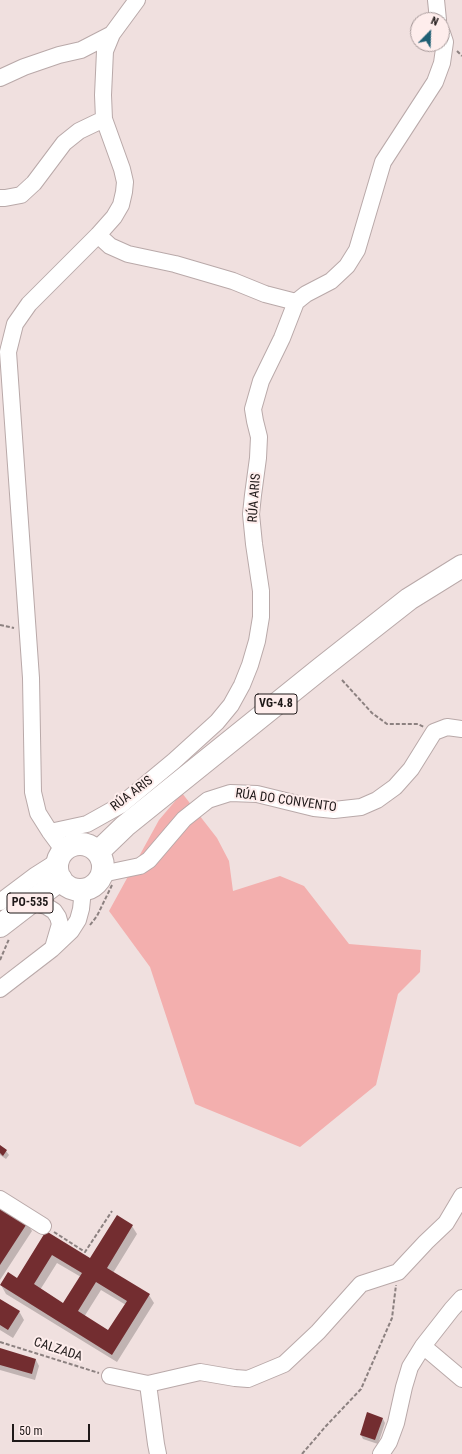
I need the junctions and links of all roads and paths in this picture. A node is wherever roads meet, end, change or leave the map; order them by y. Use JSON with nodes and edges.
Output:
{"nodes":[{"id":1,"x":137,"y":0,"type":"edge"},
{"id":2,"x":436,"y":0,"type":"edge"},
{"id":3,"x":437,"y":12,"type":"edge"},
{"id":4,"x":112,"y":34,"type":"junction"},
{"id":5,"x":444,"y":52,"type":"edge"},
{"id":6,"x":0,"y":78,"type":"edge"},
{"id":7,"x":104,"y":120,"type":"junction"},
{"id":8,"x":0,"y":198,"type":"edge"},
{"id":9,"x":98,"y":235,"type":"junction"},
{"id":10,"x":296,"y":302,"type":"junction"},
{"id":11,"x":462,"y":566,"type":"edge"},
{"id":12,"x":342,"y":680,"type":"dead end"},
{"id":13,"x":462,"y":729,"type":"edge"},
{"id":14,"x":434,"y":732,"type":"junction"},
{"id":15,"x":50,"y":832,"type":"junction"},
{"id":16,"x":98,"y":852,"type":"junction"},
{"id":17,"x":61,"y":864,"type":"junction"},
{"id":18,"x":102,"y":874,"type":"junction"},
{"id":19,"x":83,"y":890,"type":"junction"},
{"id":20,"x":0,"y":902,"type":"edge"},
{"id":21,"x":31,"y":902,"type":"junction"},
{"id":22,"x":0,"y":926,"type":"edge"},
{"id":23,"x":52,"y":949,"type":"junction"},
{"id":24,"x":0,"y":988,"type":"edge"},
{"id":25,"x":462,"y":1196,"type":"edge"},
{"id":26,"x":0,"y":1199,"type":"edge"},
{"id":27,"x":112,"y":1211,"type":"dead end"},
{"id":28,"x":42,"y":1226,"type":"joint"},
{"id":29,"x":398,"y":1272,"type":"junction"},
{"id":30,"x":462,"y":1298,"type":"edge"},
{"id":31,"x":0,"y":1342,"type":"edge"},
{"id":32,"x":423,"y":1346,"type":"junction"},
{"id":33,"x":110,"y":1376,"type":"joint"},
{"id":34,"x":462,"y":1379,"type":"edge"},
{"id":35,"x":148,"y":1384,"type":"junction"},
{"id":36,"x":158,"y":1454,"type":"edge"},
{"id":37,"x":302,"y":1454,"type":"edge"},
{"id":38,"x":382,"y":1454,"type":"edge"}],
"edges":[{"from":1,"to":4,"type":"street"},
{"from":2,"to":3,"type":"street"},
{"from":4,"to":6,"type":"street"},
{"from":4,"to":7,"type":"street"},
{"from":5,"to":10,"type":"street"},
{"from":7,"to":8,"type":"street"},
{"from":7,"to":9,"type":"street"},
{"from":9,"to":10,"type":"street"},
{"from":9,"to":15,"type":"street"},
{"from":10,"to":15,"type":"street","name":"RÚA ARIS"},
{"from":11,"to":16,"type":"highway","number":"VG-4.8"},
{"from":12,"to":14,"type":"path"},
{"from":13,"to":14,"type":"street"},
{"from":14,"to":18,"type":"street","name":"RÚA DO CONVENTO"},
{"from":15,"to":17,"type":"street"},
{"from":16,"to":17,"type":"highway"},
{"from":16,"to":18,"type":"highway"},
{"from":17,"to":19,"type":"highway"},
{"from":17,"to":20,"type":"street"},
{"from":17,"to":21,"type":"highway","number":"PO-535"},
{"from":18,"to":19,"type":"highway"},
{"from":19,"to":23,"type":"street"},
{"from":21,"to":22,"type":"highway","number":"PO-535"},
{"from":21,"to":23,"type":"street"},
{"from":23,"to":24,"type":"street"},
{"from":25,"to":29,"type":"street"},
{"from":26,"to":28,"type":"street"},
{"from":27,"to":28,"type":"path"},
{"from":29,"to":35,"type":"street"},
{"from":29,"to":37,"type":"path"},
{"from":30,"to":32,"type":"street"},
{"from":31,"to":33,"type":"path","name":"CALZADA"},
{"from":32,"to":34,"type":"street"},
{"from":32,"to":38,"type":"street"},
{"from":33,"to":35,"type":"street"},
{"from":35,"to":36,"type":"street"}]}
